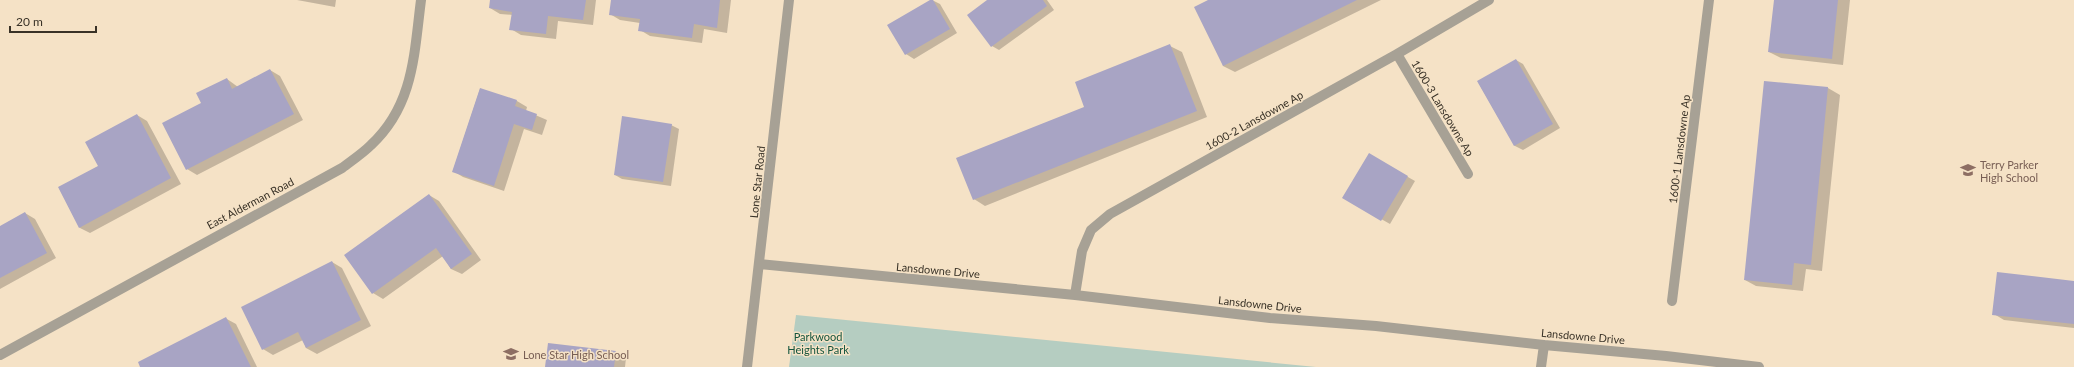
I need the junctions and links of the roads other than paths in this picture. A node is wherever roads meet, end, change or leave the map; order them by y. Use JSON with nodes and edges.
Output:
{"nodes":[{"id":1,"x":420,"y":0,"type":"edge"},
{"id":2,"x":789,"y":0,"type":"edge"},
{"id":3,"x":1489,"y":0,"type":"edge"},
{"id":4,"x":1709,"y":0,"type":"edge"},
{"id":5,"x":1397,"y":54,"type":"junction"},
{"id":6,"x":1468,"y":174,"type":"dead end"},
{"id":7,"x":760,"y":264,"type":"junction"},
{"id":8,"x":1075,"y":295,"type":"junction"},
{"id":9,"x":1672,"y":301,"type":"dead end"},
{"id":10,"x":1544,"y":345,"type":"junction"},
{"id":11,"x":0,"y":355,"type":"edge"},
{"id":12,"x":747,"y":367,"type":"edge"},
{"id":13,"x":1541,"y":367,"type":"edge"},
{"id":14,"x":1759,"y":367,"type":"edge"}],
"edges":[{"from":1,"to":11,"type":"street","name":"East Alderman Road"},
{"from":2,"to":7,"type":"street","name":"Lone Star Road"},
{"from":3,"to":5,"type":"street","name":"1600-2 Lansdowne Ap"},
{"from":4,"to":9,"type":"street","name":"1600-1 Lansdowne Ap"},
{"from":5,"to":6,"type":"street","name":"1600-3 Lansdowne Ap"},
{"from":5,"to":8,"type":"street","name":"1600-2 Lansdowne Ap"},
{"from":7,"to":8,"type":"street","name":"Lansdowne Drive"},
{"from":7,"to":12,"type":"street","name":"Lone Star Road"},
{"from":8,"to":10,"type":"street","name":"Lansdowne Drive"},
{"from":10,"to":13,"type":"street"},
{"from":10,"to":14,"type":"street","name":"Lansdowne Drive"}]}
